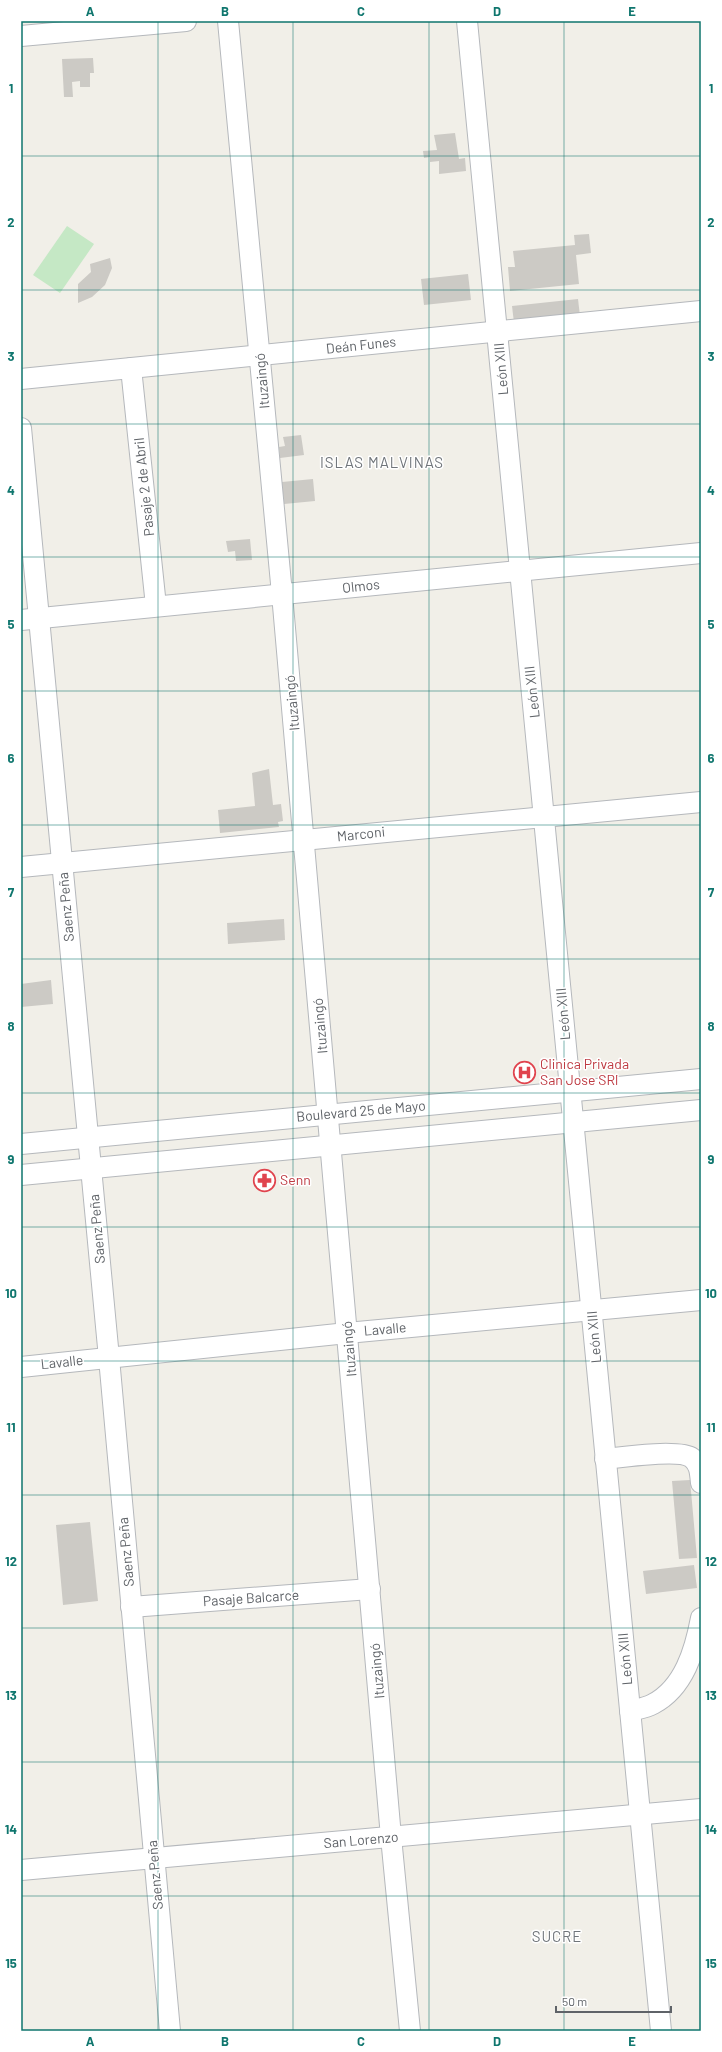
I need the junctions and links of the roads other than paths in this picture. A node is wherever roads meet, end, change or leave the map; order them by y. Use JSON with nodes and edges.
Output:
{"nodes":[{"id":1,"x":186,"y":21,"type":"edge"},
{"id":2,"x":228,"y":21,"type":"edge"},
{"id":3,"x":467,"y":21,"type":"edge"},
{"id":4,"x":21,"y":36,"type":"edge"},
{"id":5,"x":701,"y":311,"type":"edge"},
{"id":6,"x":497,"y":331,"type":"junction"},
{"id":7,"x":260,"y":355,"type":"junction"},
{"id":8,"x":131,"y":368,"type":"junction"},
{"id":9,"x":21,"y":379,"type":"edge"},
{"id":10,"x":21,"y":428,"type":"edge"},
{"id":11,"x":701,"y":553,"type":"edge"},
{"id":12,"x":520,"y":571,"type":"junction"},
{"id":13,"x":282,"y":594,"type":"junction"},
{"id":14,"x":156,"y":606,"type":"junction"},
{"id":15,"x":30,"y":619,"type":"edge"},
{"id":16,"x":701,"y":802,"type":"edge"},
{"id":17,"x":544,"y":816,"type":"junction"},
{"id":18,"x":304,"y":839,"type":"junction"},
{"id":19,"x":62,"y":863,"type":"junction"},
{"id":20,"x":21,"y":867,"type":"edge"},
{"id":21,"x":701,"y":1079,"type":"edge"},
{"id":22,"x":570,"y":1091,"type":"junction"},
{"id":23,"x":701,"y":1110,"type":"edge"},
{"id":24,"x":328,"y":1115,"type":"junction"},
{"id":25,"x":573,"y":1122,"type":"junction"},
{"id":26,"x":88,"y":1138,"type":"junction"},
{"id":27,"x":21,"y":1144,"type":"edge"},
{"id":28,"x":331,"y":1146,"type":"junction"},
{"id":29,"x":91,"y":1169,"type":"junction"},
{"id":30,"x":21,"y":1175,"type":"edge"},
{"id":31,"x":701,"y":1300,"type":"edge"},
{"id":32,"x":591,"y":1310,"type":"junction"},
{"id":33,"x":347,"y":1333,"type":"junction"},
{"id":34,"x":109,"y":1358,"type":"junction"},
{"id":35,"x":21,"y":1366,"type":"edge"},
{"id":36,"x":606,"y":1459,"type":"junction"},
{"id":37,"x":701,"y":1483,"type":"edge"},
{"id":38,"x":370,"y":1589,"type":"junction"},
{"id":39,"x":131,"y":1607,"type":"junction"},
{"id":40,"x":701,"y":1618,"type":"edge"},
{"id":41,"x":630,"y":1711,"type":"junction"},
{"id":42,"x":701,"y":1810,"type":"edge"},
{"id":43,"x":640,"y":1816,"type":"junction"},
{"id":44,"x":392,"y":1837,"type":"junction"},
{"id":45,"x":154,"y":1858,"type":"junction"},
{"id":46,"x":21,"y":1870,"type":"edge"},
{"id":47,"x":170,"y":2031,"type":"edge"},
{"id":48,"x":410,"y":2031,"type":"edge"},
{"id":49,"x":661,"y":2031,"type":"edge"}],
"edges":[{"from":1,"to":4,"type":"street"},
{"from":2,"to":7,"type":"street","name":"Ituzaingó"},
{"from":3,"to":6,"type":"street","name":"León XIII"},
{"from":5,"to":6,"type":"street","name":"Deán Funes"},
{"from":6,"to":7,"type":"street","name":"Deán Funes"},
{"from":6,"to":12,"type":"street","name":"León XIII"},
{"from":7,"to":8,"type":"street","name":"Deán Funes"},
{"from":7,"to":13,"type":"street","name":"Ituzaingó"},
{"from":8,"to":9,"type":"street","name":"Deán Funes"},
{"from":8,"to":14,"type":"street","name":"Pasaje 2 de Abril"},
{"from":10,"to":15,"type":"street","name":"Saenz Peña"},
{"from":11,"to":12,"type":"street","name":"Olmos"},
{"from":12,"to":13,"type":"street","name":"Olmos"},
{"from":12,"to":17,"type":"street","name":"León XIII"},
{"from":13,"to":14,"type":"street","name":"Olmos"},
{"from":13,"to":18,"type":"street","name":"Ituzaingó"},
{"from":14,"to":15,"type":"street","name":"Olmos"},
{"from":15,"to":19,"type":"street","name":"Saenz Peña"},
{"from":16,"to":17,"type":"street","name":"Marconi"},
{"from":17,"to":18,"type":"street","name":"Marconi"},
{"from":17,"to":22,"type":"street","name":"León XIII"},
{"from":18,"to":19,"type":"street","name":"Marconi"},
{"from":18,"to":24,"type":"street","name":"Ituzaingó"},
{"from":19,"to":20,"type":"street","name":"Marconi"},
{"from":19,"to":26,"type":"street","name":"Saenz Peña"},
{"from":21,"to":22,"type":"street","name":"Boulevard 25 de Mayo"},
{"from":22,"to":24,"type":"street","name":"Boulevard 25 de Mayo"},
{"from":22,"to":25,"type":"street","name":"León XIII"},
{"from":23,"to":25,"type":"street"},
{"from":24,"to":26,"type":"street","name":"Boulevard 25 de Mayo"},
{"from":24,"to":28,"type":"street","name":"Ituzaingó"},
{"from":25,"to":28,"type":"street"},
{"from":25,"to":32,"type":"street","name":"León XIII"},
{"from":26,"to":27,"type":"street","name":"Boulevard 25 de Mayo"},
{"from":26,"to":29,"type":"street","name":"Saenz Peña"},
{"from":28,"to":29,"type":"street"},
{"from":28,"to":33,"type":"street","name":"Ituzaingó"},
{"from":29,"to":30,"type":"street"},
{"from":29,"to":34,"type":"street","name":"Saenz Peña"},
{"from":31,"to":32,"type":"street","name":"Lavalle"},
{"from":32,"to":33,"type":"street","name":"Lavalle"},
{"from":32,"to":36,"type":"street","name":"León XIII"},
{"from":33,"to":34,"type":"street","name":"Lavalle"},
{"from":33,"to":38,"type":"street","name":"Ituzaingó"},
{"from":34,"to":35,"type":"street","name":"Lavalle"},
{"from":34,"to":39,"type":"street","name":"Saenz Peña"},
{"from":36,"to":37,"type":"street"},
{"from":36,"to":41,"type":"street","name":"León XIII"},
{"from":38,"to":39,"type":"street","name":"Pasaje Balcarce"},
{"from":38,"to":44,"type":"street","name":"Ituzaingó"},
{"from":39,"to":45,"type":"street","name":"Saenz Peña"},
{"from":40,"to":41,"type":"street"},
{"from":41,"to":43,"type":"street","name":"León XIII"},
{"from":42,"to":43,"type":"street","name":"San Lorenzo"},
{"from":43,"to":44,"type":"street","name":"San Lorenzo"},
{"from":43,"to":49,"type":"street","name":"León XIII"},
{"from":44,"to":45,"type":"street","name":"San Lorenzo"},
{"from":44,"to":48,"type":"street","name":"Ituzaingó"},
{"from":45,"to":46,"type":"street","name":"San Lorenzo"},
{"from":45,"to":47,"type":"street","name":"Saenz Peña"}]}
